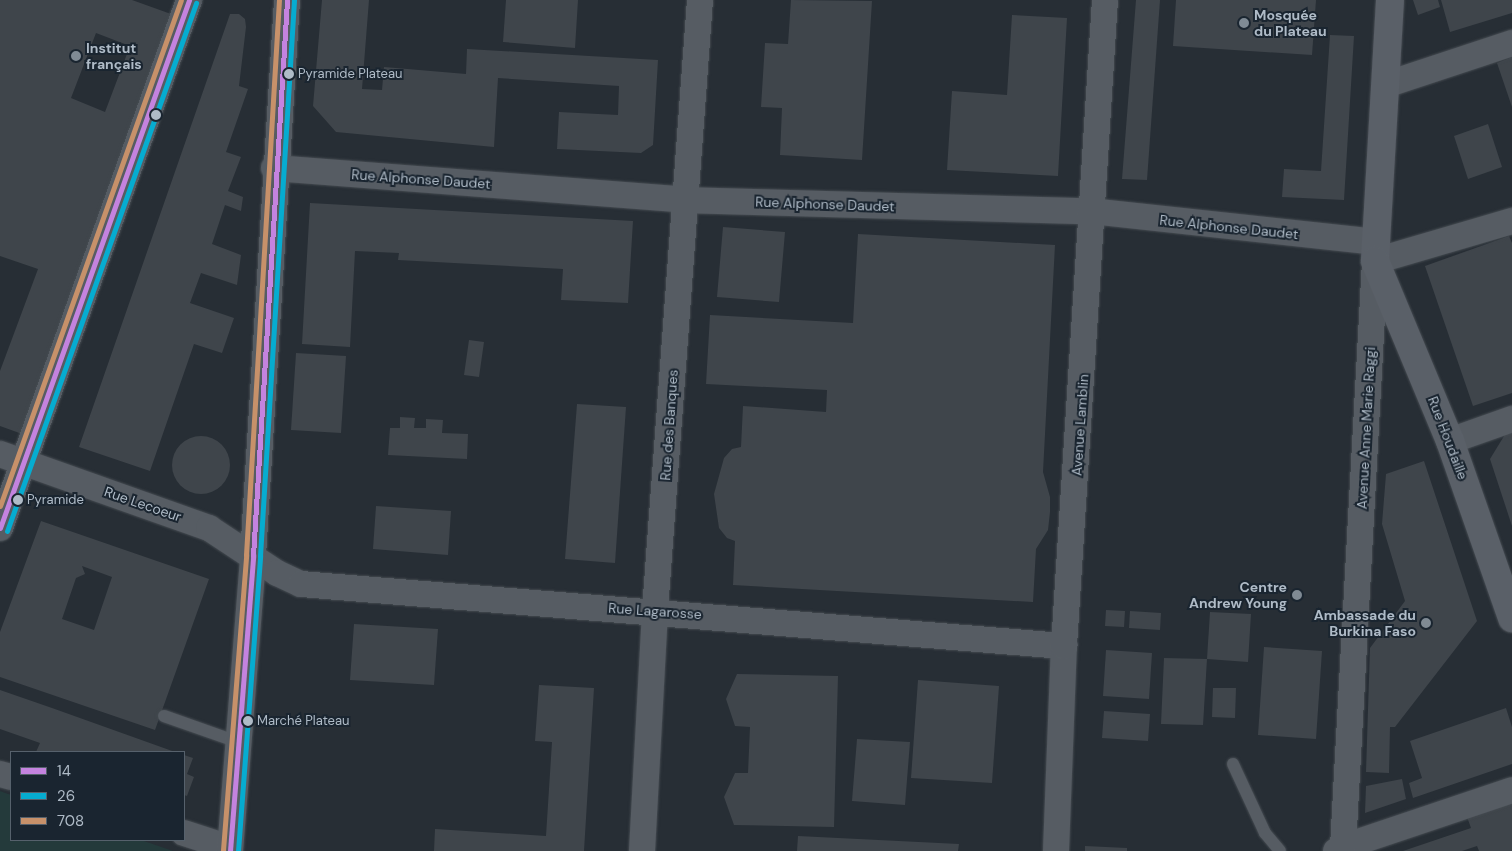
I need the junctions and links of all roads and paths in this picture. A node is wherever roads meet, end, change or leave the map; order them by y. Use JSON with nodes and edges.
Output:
{"nodes":[{"id":1,"x":189,"y":0,"type":"edge"},
{"id":2,"x":287,"y":0,"type":"edge"},
{"id":3,"x":700,"y":0,"type":"edge"},
{"id":4,"x":1105,"y":0,"type":"edge"},
{"id":5,"x":1390,"y":0,"type":"edge"},
{"id":6,"x":1512,"y":44,"type":"edge"},
{"id":7,"x":1385,"y":85,"type":"junction"},
{"id":8,"x":274,"y":168,"type":"junction"},
{"id":9,"x":686,"y":200,"type":"junction"},
{"id":10,"x":1091,"y":212,"type":"junction"},
{"id":11,"x":1512,"y":221,"type":"edge"},
{"id":12,"x":1375,"y":251,"type":"junction"},
{"id":13,"x":1512,"y":419,"type":"edge"},
{"id":14,"x":1450,"y":441,"type":"junction"},
{"id":15,"x":11,"y":458,"type":"edge"},
{"id":16,"x":0,"y":528,"type":"edge"},
{"id":17,"x":253,"y":556,"type":"junction"},
{"id":18,"x":1510,"y":603,"type":"edge"},
{"id":19,"x":655,"y":610,"type":"junction"},
{"id":20,"x":1064,"y":646,"type":"junction"},
{"id":21,"x":164,"y":716,"type":"dead end"},
{"id":22,"x":238,"y":742,"type":"junction"},
{"id":23,"x":1233,"y":764,"type":"dead end"},
{"id":24,"x":1512,"y":790,"type":"edge"},
{"id":25,"x":185,"y":833,"type":"edge"},
{"id":26,"x":1339,"y":849,"type":"edge"},
{"id":27,"x":230,"y":850,"type":"edge"},
{"id":28,"x":642,"y":851,"type":"edge"},
{"id":29,"x":1056,"y":851,"type":"edge"},
{"id":30,"x":1280,"y":851,"type":"edge"}],
"edges":[{"from":1,"to":15,"type":"street"},
{"from":2,"to":8,"type":"street"},
{"from":3,"to":9,"type":"street","name":"Rue des Banques"},
{"from":4,"to":10,"type":"street","name":"Avenue Lamblin"},
{"from":5,"to":7,"type":"street","name":"Avenue Anne Marie Raggi"},
{"from":6,"to":7,"type":"street"},
{"from":7,"to":12,"type":"street","name":"Avenue Anne Marie Raggi"},
{"from":8,"to":9,"type":"street","name":"Rue Alphonse Daudet"},
{"from":8,"to":17,"type":"street"},
{"from":9,"to":10,"type":"street","name":"Rue Alphonse Daudet"},
{"from":9,"to":19,"type":"street","name":"Rue des Banques"},
{"from":10,"to":12,"type":"street","name":"Rue Alphonse Daudet"},
{"from":10,"to":20,"type":"street","name":"Avenue Lamblin"},
{"from":11,"to":12,"type":"street"},
{"from":12,"to":14,"type":"street","name":"Rue Houdaille"},
{"from":12,"to":26,"type":"street","name":"Avenue Anne Marie Raggi"},
{"from":13,"to":14,"type":"street"},
{"from":14,"to":18,"type":"street","name":"Rue Houdaille"},
{"from":15,"to":16,"type":"street"},
{"from":15,"to":17,"type":"street","name":"Rue Lecoeur"},
{"from":17,"to":19,"type":"street","name":"Rue Lagarosse"},
{"from":17,"to":22,"type":"street"},
{"from":19,"to":20,"type":"street","name":"Rue Lagarosse"},
{"from":19,"to":28,"type":"street","name":"Rue des Banques"},
{"from":20,"to":29,"type":"street","name":"Avenue Lamblin"},
{"from":21,"to":22,"type":"lane"},
{"from":22,"to":27,"type":"street"},
{"from":23,"to":30,"type":"lane"},
{"from":24,"to":26,"type":"street"},
{"from":25,"to":27,"type":"street"}]}
